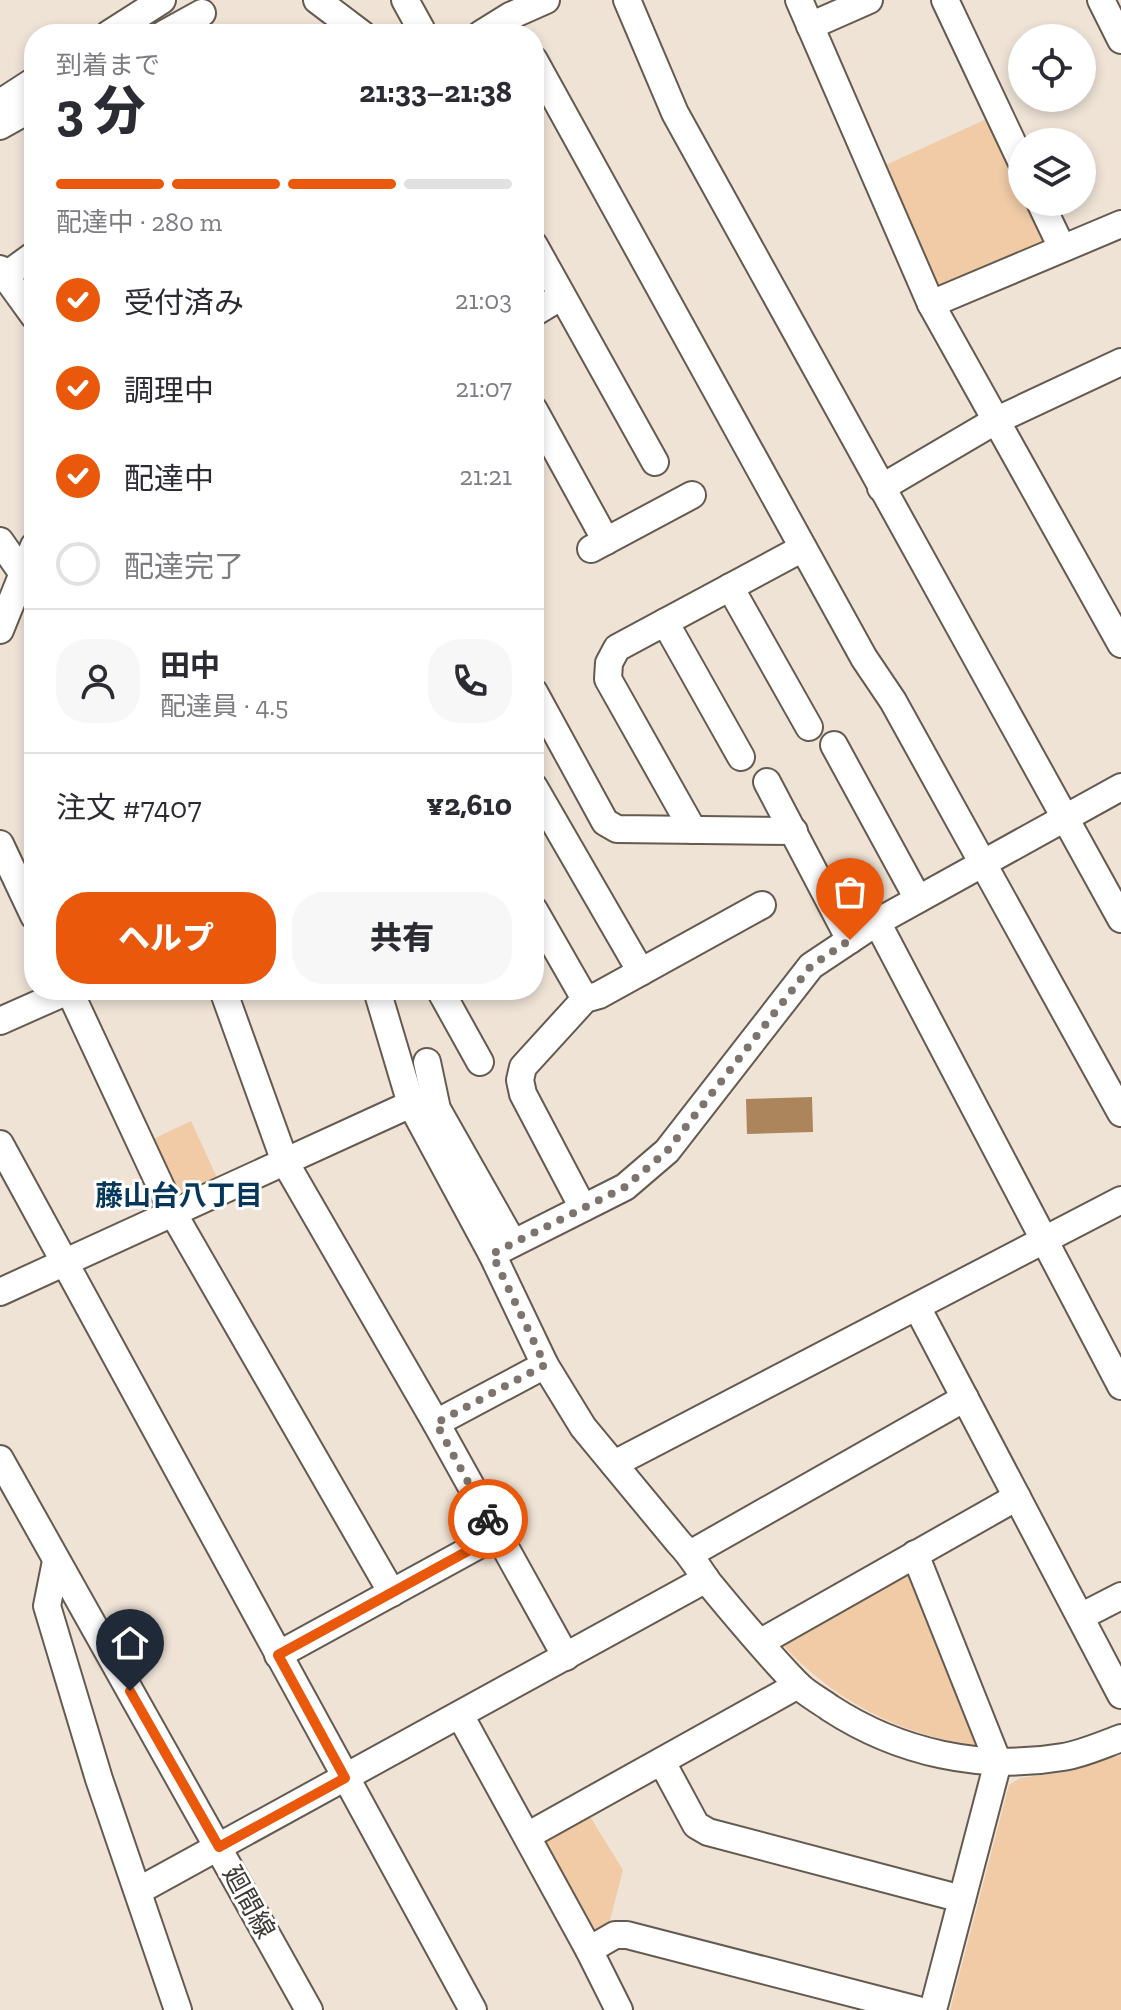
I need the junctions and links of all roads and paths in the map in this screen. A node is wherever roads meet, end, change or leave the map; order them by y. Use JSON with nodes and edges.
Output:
{"nodes":[{"id":1,"x":162,"y":0,"type":"edge"},
{"id":2,"x":317,"y":0,"type":"edge"},
{"id":3,"x":405,"y":0,"type":"edge"},
{"id":4,"x":546,"y":0,"type":"edge"},
{"id":5,"x":627,"y":0,"type":"edge"},
{"id":6,"x":799,"y":0,"type":"edge"},
{"id":7,"x":869,"y":0,"type":"edge"},
{"id":8,"x":945,"y":0,"type":"edge"},
{"id":9,"x":1101,"y":0,"type":"edge"},
{"id":10,"x":510,"y":17,"type":"edge"},
{"id":11,"x":125,"y":24,"type":"edge"},
{"id":12,"x":349,"y":24,"type":"edge"},
{"id":13,"x":418,"y":24,"type":"edge"},
{"id":14,"x":810,"y":26,"type":"junction"},
{"id":15,"x":1121,"y":40,"type":"edge"},
{"id":16,"x":544,"y":78,"type":"edge"},
{"id":17,"x":1008,"y":133,"type":"edge"},
{"id":18,"x":1047,"y":216,"type":"edge"},
{"id":19,"x":1121,"y":224,"type":"edge"},
{"id":20,"x":1062,"y":248,"type":"junction"},
{"id":21,"x":24,"y":260,"type":"edge"},
{"id":22,"x":544,"y":263,"type":"edge"},
{"id":23,"x":3,"y":272,"type":"edge"},
{"id":24,"x":562,"y":296,"type":"junction"},
{"id":25,"x":24,"y":302,"type":"edge"},
{"id":26,"x":931,"y":304,"type":"junction"},
{"id":27,"x":544,"y":307,"type":"edge"},
{"id":28,"x":1121,"y":362,"type":"edge"},
{"id":29,"x":995,"y":421,"type":"junction"},
{"id":30,"x":544,"y":431,"type":"edge"},
{"id":31,"x":655,"y":462,"type":"dead end"},
{"id":32,"x":881,"y":488,"type":"junction"},
{"id":33,"x":692,"y":495,"type":"dead end"},
{"id":34,"x":0,"y":541,"type":"edge"},
{"id":35,"x":803,"y":548,"type":"junction"},
{"id":36,"x":24,"y":575,"type":"edge"},
{"id":37,"x":730,"y":587,"type":"junction"},
{"id":38,"x":24,"y":590,"type":"edge"},
{"id":39,"x":665,"y":622,"type":"junction"},
{"id":40,"x":0,"y":630,"type":"edge"},
{"id":41,"x":1121,"y":644,"type":"edge"},
{"id":42,"x":544,"y":710,"type":"edge"},
{"id":43,"x":809,"y":727,"type":"dead end"},
{"id":44,"x":834,"y":745,"type":"dead end"},
{"id":45,"x":741,"y":757,"type":"dead end"},
{"id":46,"x":767,"y":782,"type":"dead end"},
{"id":47,"x":1121,"y":787,"type":"edge"},
{"id":48,"x":544,"y":804,"type":"edge"},
{"id":49,"x":1065,"y":820,"type":"junction"},
{"id":50,"x":693,"y":830,"type":"junction"},
{"id":51,"x":794,"y":831,"type":"junction"},
{"id":52,"x":0,"y":844,"type":"edge"},
{"id":53,"x":982,"y":864,"type":"junction"},
{"id":54,"x":24,"y":895,"type":"edge"},
{"id":55,"x":918,"y":899,"type":"junction"},
{"id":56,"x":762,"y":905,"type":"dead end"},
{"id":57,"x":1121,"y":919,"type":"edge"},
{"id":58,"x":877,"y":922,"type":"junction"},
{"id":59,"x":544,"y":927,"type":"edge"},
{"id":60,"x":850,"y":940,"type":"junction"},
{"id":61,"x":641,"y":972,"type":"junction"},
{"id":62,"x":585,"y":999,"type":"junction"},
{"id":63,"x":47,"y":1000,"type":"edge"},
{"id":64,"x":74,"y":1000,"type":"edge"},
{"id":65,"x":227,"y":1000,"type":"edge"},
{"id":66,"x":380,"y":1000,"type":"edge"},
{"id":67,"x":445,"y":1000,"type":"edge"},
{"id":68,"x":0,"y":1021,"type":"edge"},
{"id":69,"x":466,"y":1038,"type":"junction"},
{"id":70,"x":427,"y":1062,"type":"junction"},
{"id":71,"x":480,"y":1062,"type":"dead end"},
{"id":72,"x":403,"y":1077,"type":"junction"},
{"id":73,"x":411,"y":1104,"type":"junction"},
{"id":74,"x":1121,"y":1113,"type":"edge"},
{"id":75,"x":0,"y":1144,"type":"edge"},
{"id":76,"x":285,"y":1162,"type":"junction"},
{"id":77,"x":1121,"y":1200,"type":"edge"},
{"id":78,"x":583,"y":1208,"type":"junction"},
{"id":79,"x":173,"y":1213,"type":"junction"},
{"id":80,"x":1045,"y":1240,"type":"junction"},
{"id":81,"x":502,"y":1248,"type":"junction"},
{"id":82,"x":64,"y":1263,"type":"junction"},
{"id":83,"x":0,"y":1292,"type":"edge"},
{"id":84,"x":917,"y":1307,"type":"junction"},
{"id":85,"x":545,"y":1365,"type":"junction"},
{"id":86,"x":1121,"y":1386,"type":"edge"},
{"id":87,"x":965,"y":1398,"type":"junction"},
{"id":88,"x":436,"y":1423,"type":"junction"},
{"id":89,"x":0,"y":1460,"type":"edge"},
{"id":90,"x":614,"y":1464,"type":"junction"},
{"id":91,"x":1017,"y":1497,"type":"junction"},
{"id":92,"x":497,"y":1535,"type":"junction"},
{"id":93,"x":690,"y":1554,"type":"junction"},
{"id":94,"x":915,"y":1554,"type":"junction"},
{"id":95,"x":56,"y":1561,"type":"junction"},
{"id":96,"x":706,"y":1579,"type":"junction"},
{"id":97,"x":392,"y":1593,"type":"junction"},
{"id":98,"x":1121,"y":1596,"type":"edge"},
{"id":99,"x":1082,"y":1616,"type":"junction"},
{"id":100,"x":761,"y":1642,"type":"junction"},
{"id":101,"x":278,"y":1655,"type":"junction"},
{"id":102,"x":566,"y":1657,"type":"junction"},
{"id":103,"x":798,"y":1685,"type":"junction"},
{"id":104,"x":1121,"y":1695,"type":"edge"},
{"id":105,"x":460,"y":1715,"type":"junction"},
{"id":106,"x":1121,"y":1738,"type":"edge"},
{"id":107,"x":662,"y":1762,"type":"junction"},
{"id":108,"x":998,"y":1762,"type":"junction"},
{"id":109,"x":345,"y":1778,"type":"junction"},
{"id":110,"x":527,"y":1836,"type":"junction"},
{"id":111,"x":219,"y":1847,"type":"junction"},
{"id":112,"x":138,"y":1891,"type":"junction"},
{"id":113,"x":962,"y":1899,"type":"junction"},
{"id":114,"x":589,"y":1950,"type":"junction"},
{"id":115,"x":178,"y":2010,"type":"edge"},
{"id":116,"x":309,"y":2010,"type":"edge"},
{"id":117,"x":473,"y":2010,"type":"edge"},
{"id":118,"x":619,"y":2010,"type":"edge"},
{"id":119,"x":918,"y":2010,"type":"edge"},
{"id":120,"x":933,"y":2010,"type":"edge"}],
"edges":[{"from":1,"to":11,"type":"street"},
{"from":2,"to":12,"type":"street"},
{"from":3,"to":13,"type":"street"},
{"from":4,"to":10,"type":"street"},
{"from":5,"to":32,"type":"street"},
{"from":6,"to":14,"type":"street"},
{"from":7,"to":14,"type":"street"},
{"from":8,"to":17,"type":"street"},
{"from":9,"to":15,"type":"street"},
{"from":14,"to":26,"type":"street"},
{"from":16,"to":35,"type":"street"},
{"from":18,"to":20,"type":"street"},
{"from":19,"to":20,"type":"street"},
{"from":20,"to":26,"type":"street"},
{"from":21,"to":23,"type":"street"},
{"from":22,"to":24,"type":"street"},
{"from":23,"to":25,"type":"street"},
{"from":24,"to":27,"type":"street"},
{"from":24,"to":31,"type":"street"},
{"from":26,"to":29,"type":"street"},
{"from":28,"to":29,"type":"street"},
{"from":29,"to":32,"type":"street"},
{"from":29,"to":41,"type":"street"},
{"from":30,"to":33,"type":"street"},
{"from":32,"to":49,"type":"street"},
{"from":34,"to":36,"type":"street"},
{"from":35,"to":37,"type":"street"},
{"from":35,"to":53,"type":"street"},
{"from":37,"to":39,"type":"street"},
{"from":37,"to":43,"type":"street"},
{"from":38,"to":40,"type":"street"},
{"from":39,"to":45,"type":"street"},
{"from":39,"to":50,"type":"street"},
{"from":42,"to":50,"type":"street"},
{"from":44,"to":55,"type":"street"},
{"from":46,"to":51,"type":"street"},
{"from":47,"to":49,"type":"street"},
{"from":48,"to":61,"type":"street"},
{"from":49,"to":53,"type":"street"},
{"from":49,"to":57,"type":"street"},
{"from":50,"to":51,"type":"street"},
{"from":51,"to":60,"type":"street"},
{"from":52,"to":54,"type":"street"},
{"from":53,"to":55,"type":"street"},
{"from":53,"to":74,"type":"street"},
{"from":55,"to":58,"type":"street"},
{"from":56,"to":61,"type":"street"},
{"from":58,"to":60,"type":"street"},
{"from":58,"to":80,"type":"street"},
{"from":59,"to":62,"type":"street"},
{"from":60,"to":78,"type":"street"},
{"from":61,"to":62,"type":"street"},
{"from":62,"to":78,"type":"street"},
{"from":63,"to":68,"type":"street"},
{"from":64,"to":79,"type":"street"},
{"from":65,"to":76,"type":"street"},
{"from":66,"to":72,"type":"street"},
{"from":67,"to":69,"type":"street"},
{"from":69,"to":70,"type":"street"},
{"from":69,"to":71,"type":"street"},
{"from":70,"to":72,"type":"street"},
{"from":70,"to":81,"type":"street"},
{"from":72,"to":73,"type":"street"},
{"from":73,"to":76,"type":"street"},
{"from":73,"to":81,"type":"street"},
{"from":75,"to":82,"type":"street"},
{"from":76,"to":79,"type":"street"},
{"from":76,"to":88,"type":"street"},
{"from":77,"to":80,"type":"street"},
{"from":78,"to":81,"type":"street"},
{"from":79,"to":82,"type":"street"},
{"from":79,"to":97,"type":"street"},
{"from":80,"to":84,"type":"street"},
{"from":80,"to":86,"type":"street"},
{"from":81,"to":85,"type":"street"},
{"from":82,"to":83,"type":"street"},
{"from":82,"to":101,"type":"street"},
{"from":84,"to":87,"type":"street"},
{"from":84,"to":90,"type":"street"},
{"from":85,"to":88,"type":"street"},
{"from":85,"to":90,"type":"street"},
{"from":87,"to":91,"type":"street"},
{"from":87,"to":93,"type":"street"},
{"from":88,"to":92,"type":"street"},
{"from":89,"to":95,"type":"street","name":"廻間線"},
{"from":90,"to":93,"type":"street"},
{"from":91,"to":94,"type":"street"},
{"from":91,"to":99,"type":"street"},
{"from":92,"to":97,"type":"street"},
{"from":92,"to":102,"type":"street"},
{"from":93,"to":96,"type":"street"},
{"from":94,"to":100,"type":"street"},
{"from":94,"to":108,"type":"street"},
{"from":95,"to":111,"type":"street","name":"廻間線"},
{"from":95,"to":112,"type":"street"},
{"from":96,"to":100,"type":"street"},
{"from":96,"to":102,"type":"street"},
{"from":97,"to":101,"type":"street"},
{"from":98,"to":99,"type":"street"},
{"from":99,"to":104,"type":"street"},
{"from":100,"to":103,"type":"street"},
{"from":101,"to":109,"type":"street"},
{"from":102,"to":105,"type":"street"},
{"from":103,"to":107,"type":"street"},
{"from":103,"to":108,"type":"street"},
{"from":105,"to":109,"type":"street"},
{"from":105,"to":110,"type":"street"},
{"from":106,"to":108,"type":"street"},
{"from":107,"to":110,"type":"street"},
{"from":107,"to":113,"type":"street"},
{"from":108,"to":113,"type":"street"},
{"from":109,"to":111,"type":"street"},
{"from":109,"to":117,"type":"street"},
{"from":110,"to":114,"type":"street"},
{"from":111,"to":112,"type":"street"},
{"from":111,"to":116,"type":"street","name":"廻間線"},
{"from":112,"to":115,"type":"street"},
{"from":113,"to":120,"type":"street"},
{"from":114,"to":118,"type":"street"},
{"from":114,"to":119,"type":"street"}]}
